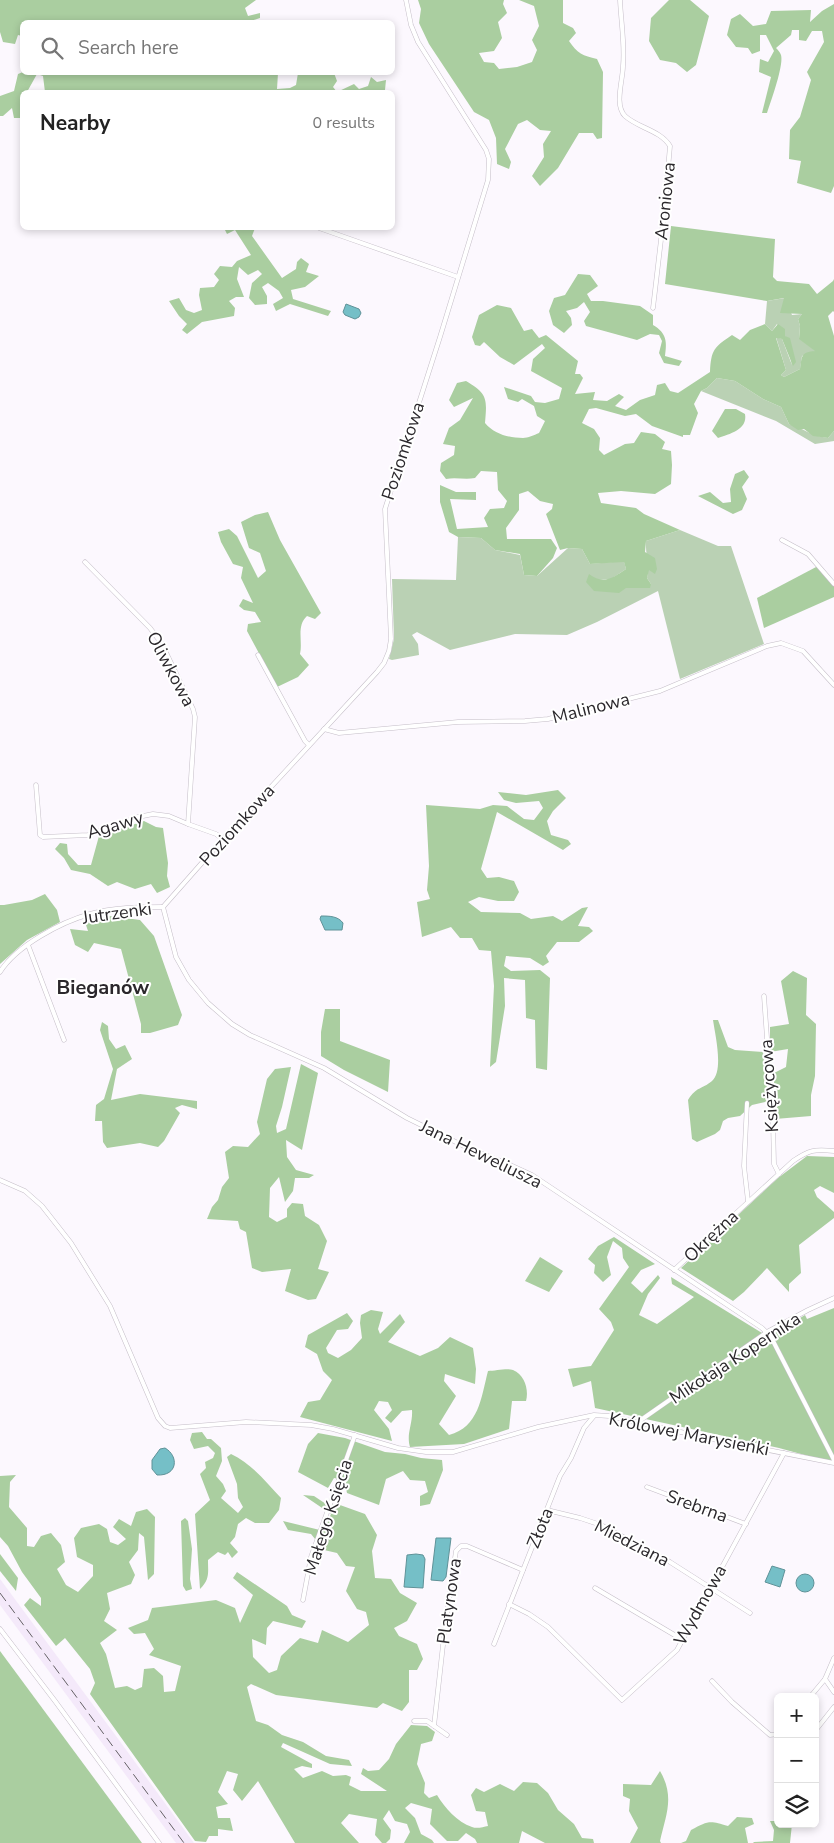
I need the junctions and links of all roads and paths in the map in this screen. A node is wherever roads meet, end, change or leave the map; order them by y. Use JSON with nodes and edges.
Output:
{"nodes":[{"id":1,"x":406,"y":0,"type":"edge"},
{"id":2,"x":620,"y":0,"type":"edge"},
{"id":3,"x":325,"y":230,"type":"edge"},
{"id":4,"x":458,"y":278,"type":"junction"},
{"id":5,"x":653,"y":308,"type":"dead end"},
{"id":6,"x":782,"y":540,"type":"dead end"},
{"id":7,"x":85,"y":562,"type":"dead end"},
{"id":8,"x":834,"y":584,"type":"edge"},
{"id":9,"x":258,"y":655,"type":"dead end"},
{"id":10,"x":834,"y":685,"type":"edge"},
{"id":11,"x":324,"y":729,"type":"junction"},
{"id":12,"x":309,"y":745,"type":"junction"},
{"id":13,"x":36,"y":784,"type":"dead end"},
{"id":14,"x":188,"y":824,"type":"junction"},
{"id":15,"x":223,"y":839,"type":"junction"},
{"id":16,"x":163,"y":907,"type":"junction"},
{"id":17,"x":28,"y":945,"type":"junction"},
{"id":18,"x":0,"y":972,"type":"edge"},
{"id":19,"x":764,"y":996,"type":"dead end"},
{"id":20,"x":64,"y":1040,"type":"dead end"},
{"id":21,"x":747,"y":1103,"type":"dead end"},
{"id":22,"x":834,"y":1151,"type":"edge"},
{"id":23,"x":779,"y":1174,"type":"junction"},
{"id":24,"x":0,"y":1180,"type":"edge"},
{"id":25,"x":748,"y":1201,"type":"junction"},
{"id":26,"x":674,"y":1270,"type":"junction"},
{"id":27,"x":834,"y":1298,"type":"edge"},
{"id":28,"x":767,"y":1332,"type":"junction"},
{"id":29,"x":594,"y":1416,"type":"junction"},
{"id":30,"x":638,"y":1422,"type":"junction"},
{"id":31,"x":355,"y":1435,"type":"junction"},
{"id":32,"x":784,"y":1453,"type":"junction"},
{"id":33,"x":834,"y":1461,"type":"edge"},
{"id":34,"x":647,"y":1487,"type":"dead end"},
{"id":35,"x":547,"y":1510,"type":"junction"},
{"id":36,"x":746,"y":1524,"type":"junction"},
{"id":37,"x":523,"y":1570,"type":"junction"},
{"id":38,"x":711,"y":1587,"type":"junction"},
{"id":39,"x":595,"y":1588,"type":"dead end"},
{"id":40,"x":303,"y":1600,"type":"dead end"},
{"id":41,"x":509,"y":1604,"type":"junction"},
{"id":42,"x":750,"y":1614,"type":"dead end"},
{"id":43,"x":0,"y":1629,"type":"edge"},
{"id":44,"x":683,"y":1640,"type":"junction"},
{"id":45,"x":494,"y":1644,"type":"dead end"},
{"id":46,"x":834,"y":1658,"type":"edge"},
{"id":47,"x":825,"y":1679,"type":"junction"},
{"id":48,"x":712,"y":1681,"type":"dead end"},
{"id":49,"x":834,"y":1692,"type":"edge"},
{"id":50,"x":813,"y":1693,"type":"edge"},
{"id":51,"x":834,"y":1707,"type":"edge"},
{"id":52,"x":414,"y":1721,"type":"dead end"},
{"id":53,"x":434,"y":1726,"type":"junction"},
{"id":54,"x":819,"y":1726,"type":"edge"},
{"id":55,"x":448,"y":1735,"type":"dead end"},
{"id":56,"x":774,"y":1736,"type":"edge"},
{"id":57,"x":159,"y":1843,"type":"edge"}],
"edges":[{"from":1,"to":4,"type":"street","name":"Poziomkowa"},
{"from":2,"to":5,"type":"street","name":"Aroniowa"},
{"from":3,"to":4,"type":"street"},
{"from":4,"to":11,"type":"street","name":"Poziomkowa"},
{"from":6,"to":8,"type":"street"},
{"from":7,"to":14,"type":"street","name":"Oliwkowa"},
{"from":9,"to":12,"type":"street"},
{"from":10,"to":11,"type":"street","name":"Malinowa"},
{"from":11,"to":12,"type":"street","name":"Poziomkowa"},
{"from":12,"to":15,"type":"street","name":"Poziomkowa"},
{"from":13,"to":14,"type":"street","name":"Agawy"},
{"from":14,"to":15,"type":"street"},
{"from":15,"to":16,"type":"street","name":"Poziomkowa"},
{"from":16,"to":17,"type":"street","name":"Jutrzenki"},
{"from":16,"to":26,"type":"street","name":"Jana Heweliusza"},
{"from":17,"to":18,"type":"street","name":"Jutrzenki"},
{"from":17,"to":20,"type":"street"},
{"from":19,"to":23,"type":"street","name":"Księżycowa"},
{"from":21,"to":25,"type":"street","name":"Okrężna"},
{"from":22,"to":23,"type":"street","name":"Okrężna"},
{"from":23,"to":25,"type":"street","name":"Okrężna"},
{"from":24,"to":31,"type":"street","name":"Królowej Marysieńki"},
{"from":25,"to":26,"type":"street","name":"Okrężna"},
{"from":26,"to":28,"type":"street","name":"Jana Heweliusza"},
{"from":27,"to":28,"type":"street","name":"Mikołaja Kopernika"},
{"from":28,"to":30,"type":"street","name":"Mikołaja Kopernika"},
{"from":28,"to":33,"type":"street","name":"Jana Heweliusza"},
{"from":29,"to":30,"type":"street","name":"Królowej Marysieńki"},
{"from":29,"to":31,"type":"street","name":"Królowej Marysieńki"},
{"from":29,"to":35,"type":"street","name":"Złota"},
{"from":30,"to":32,"type":"street","name":"Królowej Marysieńki"},
{"from":31,"to":40,"type":"street","name":"Małego Księcia"},
{"from":32,"to":33,"type":"street","name":"Królowej Marysieńki"},
{"from":32,"to":36,"type":"street","name":"Wydmowa"},
{"from":34,"to":36,"type":"street","name":"Srebrna"},
{"from":35,"to":37,"type":"street","name":"Złota"},
{"from":35,"to":38,"type":"street","name":"Miedziana"},
{"from":36,"to":38,"type":"street","name":"Wydmowa"},
{"from":37,"to":41,"type":"street","name":"Złota"},
{"from":37,"to":53,"type":"street","name":"Platynowa"},
{"from":38,"to":42,"type":"street","name":"Miedziana"},
{"from":38,"to":44,"type":"street","name":"Wydmowa"},
{"from":39,"to":44,"type":"street"},
{"from":41,"to":44,"type":"street","name":"Wydmowa"},
{"from":41,"to":45,"type":"street","name":"Złota"},
{"from":43,"to":57,"type":"street"},
{"from":46,"to":47,"type":"street"},
{"from":47,"to":49,"type":"street"},
{"from":47,"to":50,"type":"street"},
{"from":48,"to":56,"type":"street"},
{"from":51,"to":54,"type":"street"},
{"from":52,"to":53,"type":"street"},
{"from":53,"to":55,"type":"street"}]}
